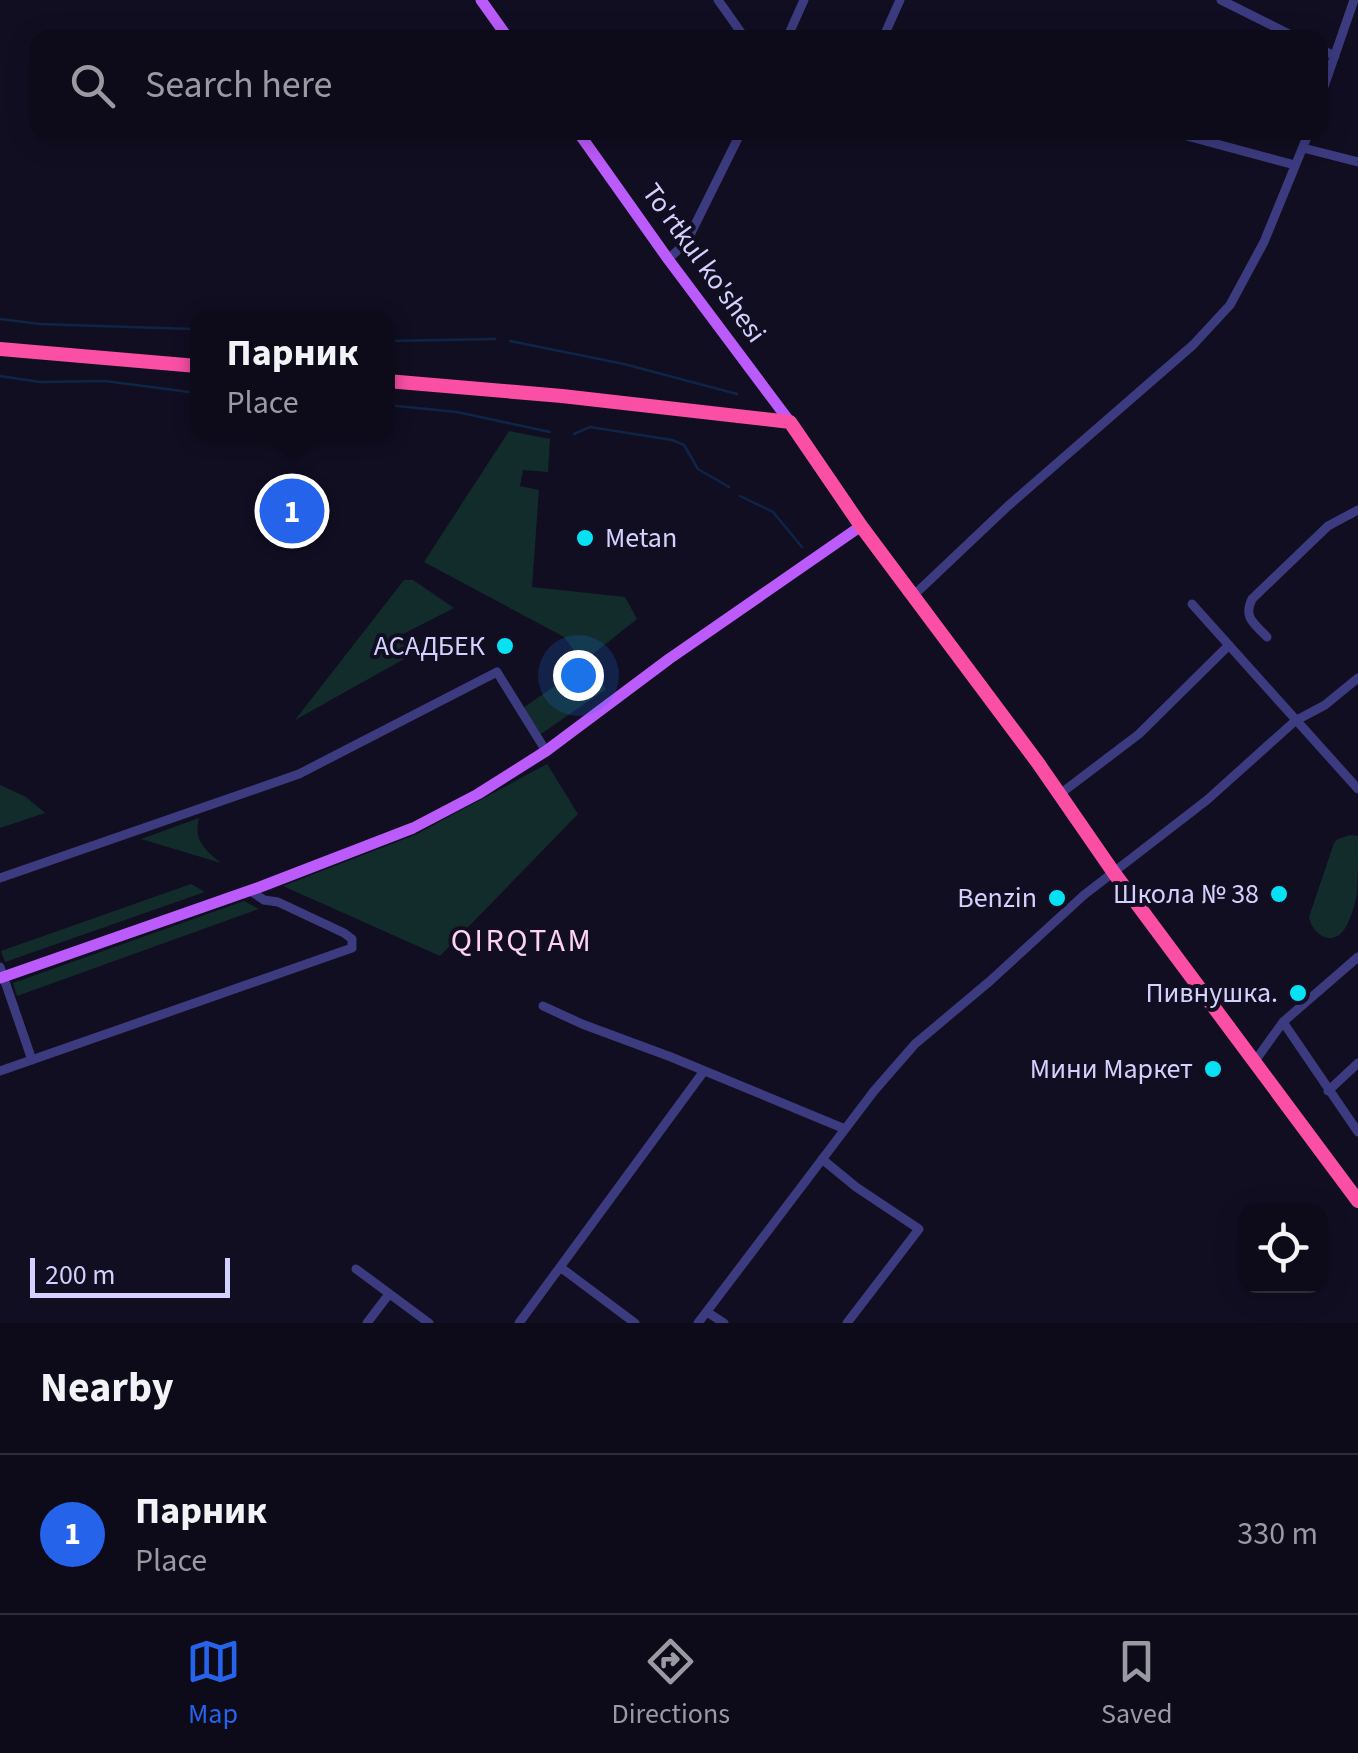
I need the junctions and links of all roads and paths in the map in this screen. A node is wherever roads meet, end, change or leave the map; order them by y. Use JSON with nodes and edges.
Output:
{"nodes":[{"id":1,"x":480,"y":0,"type":"edge"},
{"id":2,"x":718,"y":0,"type":"edge"},
{"id":3,"x":804,"y":0,"type":"edge"},
{"id":4,"x":900,"y":0,"type":"edge"},
{"id":5,"x":1221,"y":0,"type":"edge"},
{"id":6,"x":1354,"y":0,"type":"edge"},
{"id":7,"x":502,"y":30,"type":"edge"},
{"id":8,"x":739,"y":30,"type":"edge"},
{"id":9,"x":790,"y":30,"type":"edge"},
{"id":10,"x":887,"y":30,"type":"edge"},
{"id":11,"x":1281,"y":30,"type":"edge"},
{"id":12,"x":1328,"y":53,"type":"edge"},
{"id":13,"x":1335,"y":56,"type":"junction"},
{"id":14,"x":1328,"y":76,"type":"edge"},
{"id":15,"x":584,"y":140,"type":"edge"},
{"id":16,"x":737,"y":140,"type":"edge"},
{"id":17,"x":1202,"y":140,"type":"edge"},
{"id":18,"x":1306,"y":140,"type":"edge"},
{"id":19,"x":1303,"y":148,"type":"junction"},
{"id":20,"x":1358,"y":162,"type":"edge"},
{"id":21,"x":1296,"y":165,"type":"junction"},
{"id":22,"x":668,"y":259,"type":"junction"},
{"id":23,"x":0,"y":349,"type":"edge"},
{"id":24,"x":190,"y":365,"type":"edge"},
{"id":25,"x":395,"y":382,"type":"edge"},
{"id":26,"x":790,"y":422,"type":"junction"},
{"id":27,"x":1358,"y":510,"type":"edge"},
{"id":28,"x":861,"y":526,"type":"junction"},
{"id":29,"x":914,"y":595,"type":"junction"},
{"id":30,"x":1192,"y":604,"type":"dead end"},
{"id":31,"x":1266,"y":637,"type":"dead end"},
{"id":32,"x":1228,"y":645,"type":"junction"},
{"id":33,"x":1358,"y":678,"type":"edge"},
{"id":34,"x":1296,"y":721,"type":"junction"},
{"id":35,"x":546,"y":751,"type":"junction"},
{"id":36,"x":1358,"y":789,"type":"edge"},
{"id":37,"x":1060,"y":794,"type":"junction"},
{"id":38,"x":1114,"y":873,"type":"junction"},
{"id":39,"x":0,"y":878,"type":"edge"},
{"id":40,"x":250,"y":890,"type":"junction"},
{"id":41,"x":1358,"y":957,"type":"edge"},
{"id":42,"x":1,"y":974,"type":"edge"},
{"id":43,"x":542,"y":1006,"type":"dead end"},
{"id":44,"x":1284,"y":1022,"type":"junction"},
{"id":45,"x":32,"y":1060,"type":"junction"},
{"id":46,"x":1255,"y":1061,"type":"junction"},
{"id":47,"x":1358,"y":1063,"type":"edge"},
{"id":48,"x":0,"y":1071,"type":"edge"},
{"id":49,"x":704,"y":1071,"type":"junction"},
{"id":50,"x":1328,"y":1091,"type":"junction"},
{"id":51,"x":845,"y":1129,"type":"junction"},
{"id":52,"x":1358,"y":1132,"type":"edge"},
{"id":53,"x":822,"y":1159,"type":"junction"},
{"id":54,"x":1358,"y":1202,"type":"edge"},
{"id":55,"x":560,"y":1267,"type":"junction"},
{"id":56,"x":356,"y":1270,"type":"dead end"},
{"id":57,"x":390,"y":1294,"type":"junction"},
{"id":58,"x":707,"y":1312,"type":"junction"},
{"id":59,"x":367,"y":1323,"type":"edge"},
{"id":60,"x":429,"y":1323,"type":"edge"},
{"id":61,"x":518,"y":1323,"type":"edge"},
{"id":62,"x":635,"y":1323,"type":"edge"},
{"id":63,"x":698,"y":1323,"type":"edge"},
{"id":64,"x":724,"y":1323,"type":"edge"},
{"id":65,"x":847,"y":1323,"type":"edge"}],
"edges":[{"from":1,"to":7,"type":"main road"},
{"from":2,"to":8,"type":"street"},
{"from":3,"to":9,"type":"street"},
{"from":4,"to":10,"type":"street"},
{"from":5,"to":11,"type":"street"},
{"from":6,"to":13,"type":"street"},
{"from":12,"to":13,"type":"street"},
{"from":13,"to":14,"type":"street"},
{"from":15,"to":22,"type":"main road","name":"To'rtkul ko'shesi"},
{"from":16,"to":22,"type":"street"},
{"from":17,"to":21,"type":"street"},
{"from":18,"to":19,"type":"street"},
{"from":19,"to":20,"type":"street"},
{"from":19,"to":21,"type":"street"},
{"from":21,"to":29,"type":"street"},
{"from":22,"to":26,"type":"main road","name":"To'rtkul ko'shesi"},
{"from":23,"to":24,"type":"highway"},
{"from":25,"to":26,"type":"highway"},
{"from":26,"to":28,"type":"highway"},
{"from":27,"to":31,"type":"street"},
{"from":28,"to":29,"type":"highway"},
{"from":28,"to":35,"type":"main road"},
{"from":29,"to":37,"type":"highway"},
{"from":30,"to":32,"type":"street"},
{"from":32,"to":34,"type":"street"},
{"from":32,"to":37,"type":"street"},
{"from":33,"to":34,"type":"street"},
{"from":34,"to":36,"type":"street"},
{"from":34,"to":38,"type":"street"},
{"from":35,"to":39,"type":"street"},
{"from":35,"to":40,"type":"main road"},
{"from":37,"to":38,"type":"highway"},
{"from":38,"to":46,"type":"highway"},
{"from":38,"to":51,"type":"street"},
{"from":40,"to":42,"type":"main road"},
{"from":40,"to":45,"type":"street"},
{"from":41,"to":44,"type":"street"},
{"from":42,"to":45,"type":"street"},
{"from":43,"to":49,"type":"street"},
{"from":44,"to":46,"type":"street"},
{"from":44,"to":50,"type":"street"},
{"from":45,"to":48,"type":"street"},
{"from":46,"to":54,"type":"highway"},
{"from":47,"to":50,"type":"street"},
{"from":49,"to":51,"type":"street"},
{"from":49,"to":55,"type":"street"},
{"from":50,"to":52,"type":"street"},
{"from":51,"to":53,"type":"street"},
{"from":53,"to":58,"type":"street"},
{"from":53,"to":65,"type":"street"},
{"from":55,"to":61,"type":"street"},
{"from":55,"to":62,"type":"street"},
{"from":56,"to":57,"type":"street"},
{"from":57,"to":59,"type":"street"},
{"from":57,"to":60,"type":"street"},
{"from":58,"to":63,"type":"street"},
{"from":58,"to":64,"type":"street"}]}
